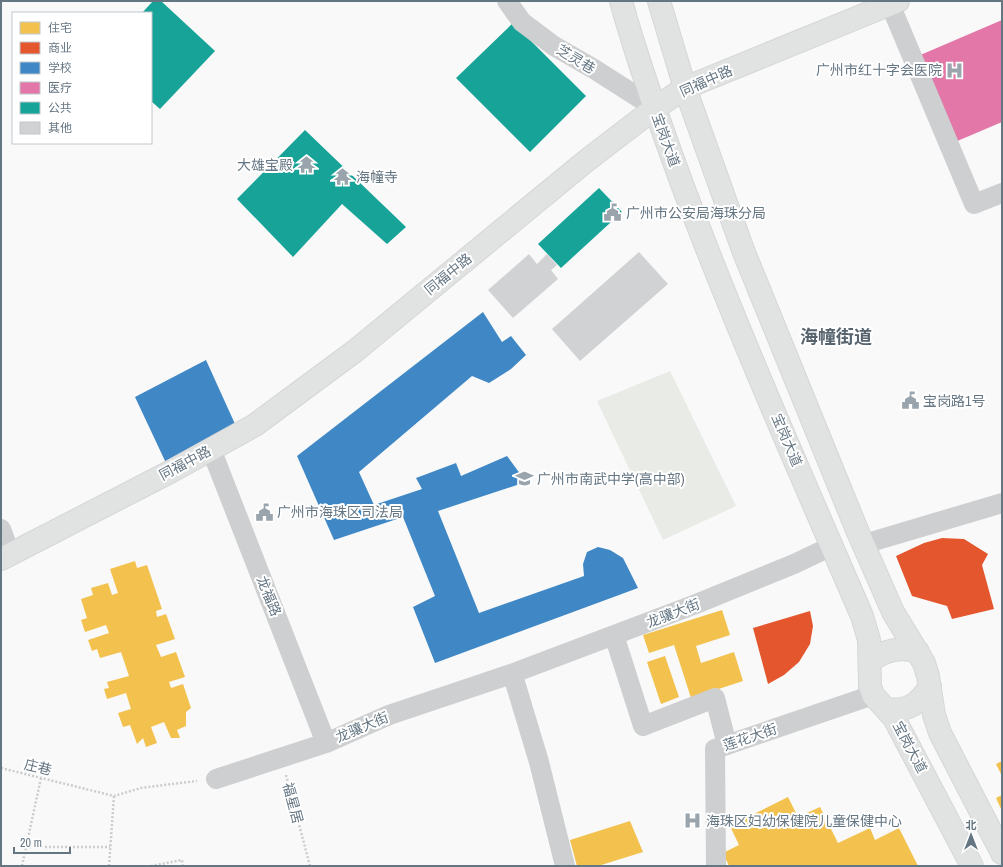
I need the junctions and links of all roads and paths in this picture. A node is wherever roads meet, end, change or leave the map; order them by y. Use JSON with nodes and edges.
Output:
{"nodes":[{"id":1,"x":507,"y":1,"type":"edge"},
{"id":2,"x":621,"y":1,"type":"edge"},
{"id":3,"x":659,"y":1,"type":"edge"},
{"id":4,"x":894,"y":3,"type":"edge"},
{"id":5,"x":685,"y":88,"type":"junction"},
{"id":6,"x":655,"y":108,"type":"junction"},
{"id":7,"x":1002,"y":193,"type":"edge"},
{"id":8,"x":211,"y":449,"type":"junction"},
{"id":9,"x":1002,"y":503,"type":"edge"},
{"id":10,"x":1,"y":529,"type":"edge"},
{"id":11,"x":864,"y":544,"type":"junction"},
{"id":12,"x":832,"y":546,"type":"junction"},
{"id":13,"x":6,"y":556,"type":"edge"},
{"id":14,"x":614,"y":635,"type":"junction"},
{"id":15,"x":918,"y":652,"type":"junction"},
{"id":16,"x":870,"y":661,"type":"junction"},
{"id":17,"x":512,"y":674,"type":"junction"},
{"id":18,"x":930,"y":686,"type":"junction"},
{"id":19,"x":880,"y":702,"type":"junction"},
{"id":20,"x":326,"y":743,"type":"junction"},
{"id":21,"x":727,"y":745,"type":"junction"},
{"id":22,"x":281,"y":758,"type":"junction"},
{"id":23,"x":1,"y":768,"type":"edge"},
{"id":24,"x":40,"y":778,"type":"junction"},
{"id":25,"x":216,"y":778,"type":"joint"},
{"id":26,"x":114,"y":796,"type":"junction"},
{"id":27,"x":25,"y":847,"type":"junction"},
{"id":28,"x":110,"y":847,"type":"junction"},
{"id":29,"x":1002,"y":853,"type":"edge"},
{"id":30,"x":22,"y":866,"type":"edge"},
{"id":31,"x":109,"y":866,"type":"edge"},
{"id":32,"x":151,"y":866,"type":"edge"},
{"id":33,"x":183,"y":866,"type":"edge"},
{"id":34,"x":310,"y":866,"type":"edge"},
{"id":35,"x":565,"y":866,"type":"edge"},
{"id":36,"x":716,"y":866,"type":"edge"},
{"id":37,"x":972,"y":866,"type":"edge"}],
"edges":[{"from":1,"to":6,"type":"street","name":"芝灵巷"},
{"from":2,"to":6,"type":"main road","name":"宝岗大道"},
{"from":3,"to":5,"type":"main road"},
{"from":4,"to":5,"type":"main road","name":"同福中路"},
{"from":4,"to":7,"type":"street"},
{"from":5,"to":6,"type":"main road","name":"同福中路"},
{"from":5,"to":11,"type":"main road"},
{"from":6,"to":8,"type":"main road","name":"同福中路"},
{"from":6,"to":12,"type":"main road","name":"宝岗大道"},
{"from":8,"to":13,"type":"main road","name":"同福中路"},
{"from":8,"to":20,"type":"street","name":"龙福路"},
{"from":9,"to":11,"type":"street"},
{"from":10,"to":13,"type":"street"},
{"from":11,"to":15,"type":"main road"},
{"from":12,"to":14,"type":"street","name":"龙骧大街"},
{"from":12,"to":16,"type":"main road","name":"宝岗大道"},
{"from":14,"to":17,"type":"street","name":"龙骧大街"},
{"from":14,"to":21,"type":"street"},
{"from":15,"to":16,"type":"main road"},
{"from":15,"to":18,"type":"main road"},
{"from":16,"to":19,"type":"main road","name":"宝岗大道"},
{"from":17,"to":20,"type":"street","name":"龙骧大街"},
{"from":17,"to":35,"type":"street"},
{"from":18,"to":19,"type":"main road"},
{"from":18,"to":29,"type":"main road"},
{"from":19,"to":21,"type":"street","name":"莲花大街"},
{"from":19,"to":37,"type":"main road","name":"宝岗大道"},
{"from":20,"to":22,"type":"street"},
{"from":21,"to":36,"type":"street","name":"莲花大街"},
{"from":22,"to":25,"type":"street"},
{"from":22,"to":34,"type":"path","name":"福星居"},
{"from":23,"to":24,"type":"path","name":"庄巷"},
{"from":24,"to":26,"type":"path","name":"庄巷"},
{"from":24,"to":27,"type":"path"},
{"from":25,"to":26,"type":"path"},
{"from":26,"to":28,"type":"path"},
{"from":27,"to":28,"type":"path"},
{"from":27,"to":30,"type":"path"},
{"from":28,"to":31,"type":"path"},
{"from":32,"to":33,"type":"path"}]}
